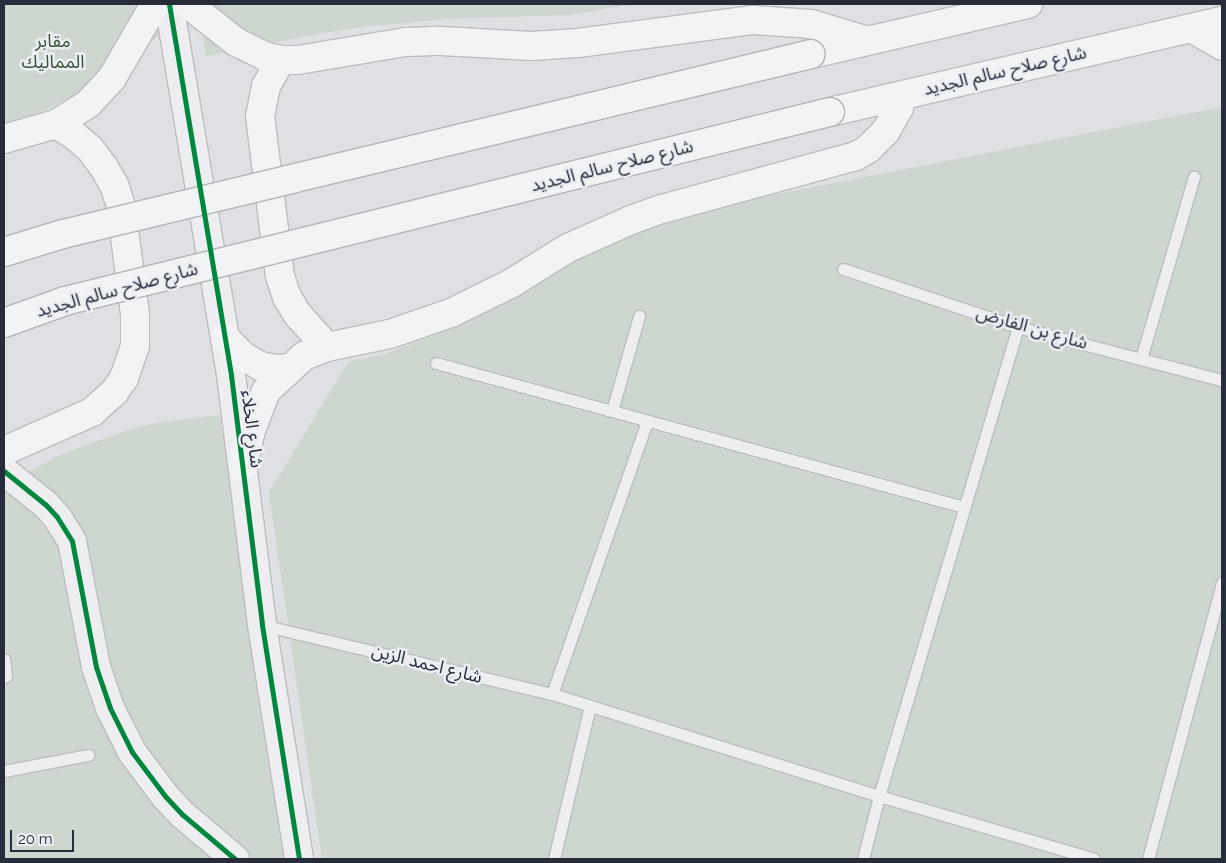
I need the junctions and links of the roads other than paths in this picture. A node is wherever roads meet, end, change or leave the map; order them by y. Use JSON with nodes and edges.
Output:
{"nodes":[{"id":1,"x":155,"y":4,"type":"edge"},
{"id":2,"x":169,"y":4,"type":"edge"},
{"id":3,"x":188,"y":4,"type":"edge"},
{"id":4,"x":1028,"y":4,"type":"edge"},
{"id":5,"x":1222,"y":20,"type":"edge"},
{"id":6,"x":1191,"y":28,"type":"junction"},
{"id":7,"x":868,"y":41,"type":"junction"},
{"id":8,"x":1222,"y":46,"type":"edge"},
{"id":9,"x":281,"y":60,"type":"junction"},
{"id":10,"x":902,"y":95,"type":"junction"},
{"id":11,"x":56,"y":124,"type":"junction"},
{"id":12,"x":4,"y":139,"type":"edge"},
{"id":13,"x":1194,"y":177,"type":"dead end"},
{"id":14,"x":4,"y":252,"type":"edge"},
{"id":15,"x":843,"y":268,"type":"dead end"},
{"id":16,"x":638,"y":316,"type":"dead end"},
{"id":17,"x":4,"y":323,"type":"edge"},
{"id":18,"x":1018,"y":327,"type":"junction"},
{"id":19,"x":225,"y":338,"type":"junction"},
{"id":20,"x":327,"y":348,"type":"junction"},
{"id":21,"x":1141,"y":359,"type":"junction"},
{"id":22,"x":436,"y":363,"type":"dead end"},
{"id":23,"x":290,"y":368,"type":"junction"},
{"id":24,"x":1222,"y":380,"type":"edge"},
{"id":25,"x":612,"y":411,"type":"junction"},
{"id":26,"x":646,"y":421,"type":"junction"},
{"id":27,"x":4,"y":451,"type":"edge"},
{"id":28,"x":243,"y":467,"type":"junction"},
{"id":29,"x":4,"y":471,"type":"edge"},
{"id":30,"x":964,"y":507,"type":"junction"},
{"id":31,"x":1222,"y":583,"type":"edge"},
{"id":32,"x":262,"y":625,"type":"junction"},
{"id":33,"x":4,"y":659,"type":"edge"},
{"id":34,"x":4,"y":676,"type":"edge"},
{"id":35,"x":552,"y":694,"type":"junction"},
{"id":36,"x":590,"y":706,"type":"junction"},
{"id":37,"x":88,"y":755,"type":"dead end"},
{"id":38,"x":4,"y":771,"type":"edge"},
{"id":39,"x":879,"y":796,"type":"junction"},
{"id":40,"x":235,"y":859,"type":"edge"},
{"id":41,"x":299,"y":859,"type":"edge"},
{"id":42,"x":554,"y":859,"type":"edge"},
{"id":43,"x":863,"y":859,"type":"edge"},
{"id":44,"x":1094,"y":859,"type":"edge"},
{"id":45,"x":1148,"y":859,"type":"edge"}],
"edges":[{"from":1,"to":11,"type":"highway"},
{"from":2,"to":19,"type":"street","name":"شارع الخلاء"},
{"from":3,"to":9,"type":"highway"},
{"from":4,"to":7,"type":"highway"},
{"from":5,"to":6,"type":"highway","name":"شارع صلاح سالم الجديد"},
{"from":6,"to":8,"type":"highway"},
{"from":6,"to":10,"type":"highway","name":"شارع صلاح سالم الجديد"},
{"from":7,"to":9,"type":"highway"},
{"from":7,"to":14,"type":"highway","bridge":true},
{"from":9,"to":20,"type":"highway"},
{"from":10,"to":17,"type":"highway","name":"شارع صلاح سالم الجديد","bridge":true},
{"from":10,"to":20,"type":"highway"},
{"from":11,"to":12,"type":"highway"},
{"from":11,"to":27,"type":"highway"},
{"from":13,"to":21,"type":"lane"},
{"from":15,"to":18,"type":"lane","name":"شارع بن الفارض"},
{"from":16,"to":25,"type":"lane"},
{"from":18,"to":21,"type":"lane","name":"شارع بن الفارض"},
{"from":18,"to":30,"type":"lane"},
{"from":19,"to":23,"type":"highway"},
{"from":19,"to":28,"type":"street","name":"شارع الخلاء"},
{"from":20,"to":23,"type":"highway"},
{"from":21,"to":24,"type":"lane","name":"شارع بن الفارض"},
{"from":22,"to":25,"type":"lane"},
{"from":23,"to":28,"type":"highway"},
{"from":25,"to":26,"type":"lane"},
{"from":26,"to":30,"type":"lane"},
{"from":26,"to":35,"type":"lane"},
{"from":28,"to":32,"type":"street","name":"شارع الخلاء"},
{"from":29,"to":40,"type":"street"},
{"from":30,"to":39,"type":"lane"},
{"from":31,"to":45,"type":"lane"},
{"from":32,"to":35,"type":"lane","name":"شارع احمد الزين"},
{"from":32,"to":41,"type":"street","name":"شارع الخلاء"},
{"from":33,"to":34,"type":"lane"},
{"from":35,"to":36,"type":"lane","name":"شارع احمد الزين"},
{"from":36,"to":39,"type":"lane","name":"شارع احمد الزين"},
{"from":36,"to":42,"type":"lane"},
{"from":37,"to":38,"type":"lane"},
{"from":39,"to":43,"type":"lane"},
{"from":39,"to":44,"type":"lane","name":"شارع احمد الزين"}]}
